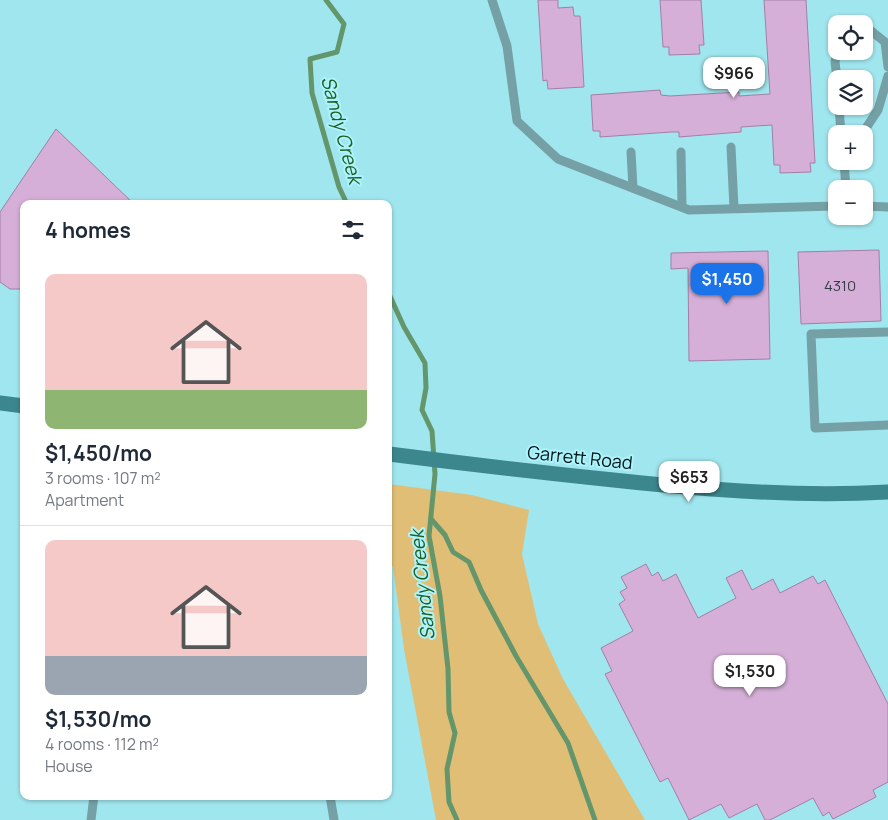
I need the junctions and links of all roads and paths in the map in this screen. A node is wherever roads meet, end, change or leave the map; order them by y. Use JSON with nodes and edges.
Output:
{"nodes":[{"id":1,"x":492,"y":0,"type":"edge"},
{"id":2,"x":873,"y":32,"type":"edge"},
{"id":3,"x":888,"y":67,"type":"edge"},
{"id":4,"x":888,"y":76,"type":"edge"},
{"id":5,"x":868,"y":125,"type":"edge"},
{"id":6,"x":731,"y":147,"type":"dead end"},
{"id":7,"x":632,"y":152,"type":"dead end"},
{"id":8,"x":681,"y":152,"type":"dead end"},
{"id":9,"x":633,"y":188,"type":"junction"},
{"id":10,"x":828,"y":206,"type":"edge"},
{"id":11,"x":873,"y":206,"type":"edge"},
{"id":12,"x":888,"y":206,"type":"edge"},
{"id":13,"x":682,"y":207,"type":"junction"},
{"id":14,"x":734,"y":208,"type":"junction"},
{"id":15,"x":888,"y":332,"type":"edge"},
{"id":16,"x":0,"y":402,"type":"edge"},
{"id":17,"x":20,"y":405,"type":"edge"},
{"id":18,"x":888,"y":425,"type":"edge"},
{"id":19,"x":392,"y":454,"type":"edge"},
{"id":20,"x":888,"y":492,"type":"edge"},
{"id":21,"x":94,"y":800,"type":"edge"},
{"id":22,"x":331,"y":800,"type":"edge"},
{"id":23,"x":91,"y":820,"type":"edge"},
{"id":24,"x":334,"y":820,"type":"edge"}],
"edges":[{"from":1,"to":9,"type":"lane"},
{"from":2,"to":3,"type":"lane"},
{"from":4,"to":5,"type":"lane"},
{"from":6,"to":14,"type":"lane"},
{"from":7,"to":9,"type":"lane"},
{"from":8,"to":13,"type":"lane"},
{"from":9,"to":13,"type":"lane"},
{"from":10,"to":14,"type":"lane"},
{"from":11,"to":12,"type":"lane"},
{"from":13,"to":14,"type":"lane"},
{"from":15,"to":18,"type":"lane"},
{"from":16,"to":17,"type":"street"},
{"from":19,"to":20,"type":"street","name":"Garrett Road"},
{"from":21,"to":23,"type":"lane"},
{"from":22,"to":24,"type":"lane"}]}
